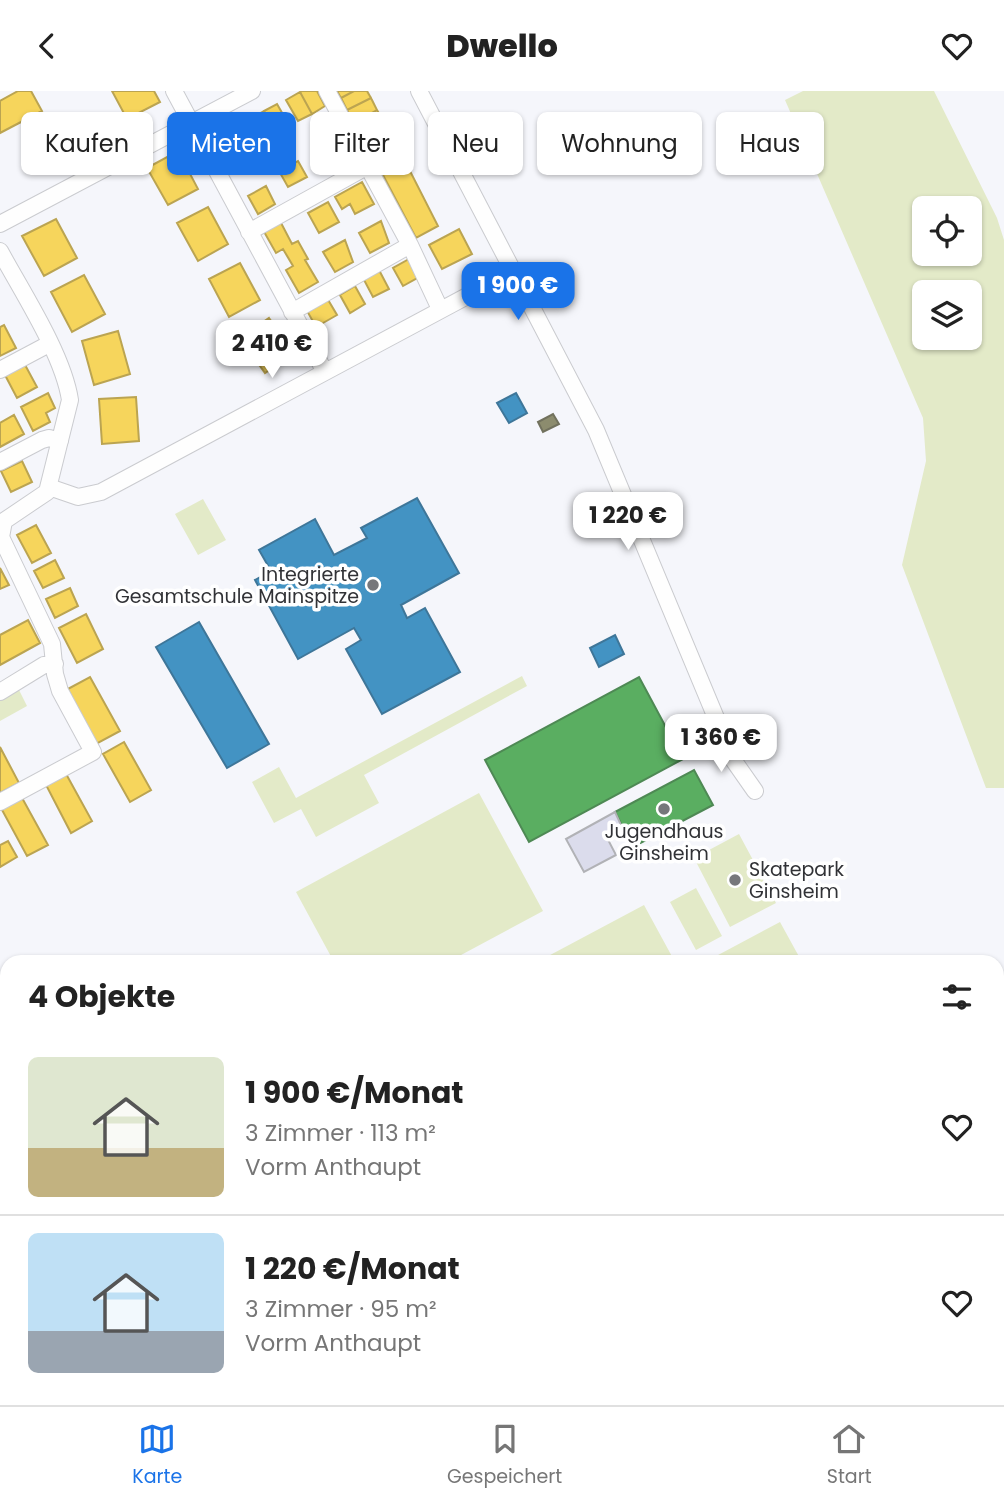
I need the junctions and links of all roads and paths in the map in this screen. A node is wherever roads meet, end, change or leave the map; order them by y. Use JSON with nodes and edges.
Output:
{"nodes":[{"id":1,"x":174,"y":91,"type":"edge"},
{"id":2,"x":252,"y":91,"type":"edge"},
{"id":3,"x":327,"y":91,"type":"edge"},
{"id":4,"x":419,"y":91,"type":"edge"},
{"id":5,"x":185,"y":112,"type":"edge"},
{"id":6,"x":212,"y":112,"type":"edge"},
{"id":7,"x":338,"y":112,"type":"edge"},
{"id":8,"x":167,"y":136,"type":"edge"},
{"id":9,"x":219,"y":175,"type":"edge"},
{"id":10,"x":352,"y":175,"type":"edge"},
{"id":11,"x":373,"y":175,"type":"edge"},
{"id":12,"x":0,"y":224,"type":"edge"},
{"id":13,"x":249,"y":232,"type":"junction"},
{"id":14,"x":410,"y":245,"type":"junction"},
{"id":15,"x":0,"y":251,"type":"edge"},
{"id":16,"x":512,"y":272,"type":"junction"},
{"id":17,"x":440,"y":309,"type":"junction"},
{"id":18,"x":292,"y":312,"type":"junction"},
{"id":19,"x":49,"y":344,"type":"junction"},
{"id":20,"x":0,"y":370,"type":"edge"},
{"id":21,"x":324,"y":372,"type":"junction"},
{"id":22,"x":60,"y":441,"type":"junction"},
{"id":23,"x":0,"y":462,"type":"edge"},
{"id":24,"x":49,"y":487,"type":"junction"},
{"id":25,"x":55,"y":664,"type":"junction"},
{"id":26,"x":0,"y":692,"type":"edge"},
{"id":27,"x":755,"y":792,"type":"dead end"},
{"id":28,"x":0,"y":802,"type":"edge"}],
"edges":[{"from":1,"to":5,"type":"street"},
{"from":2,"to":6,"type":"street"},
{"from":3,"to":7,"type":"street"},
{"from":4,"to":16,"type":"street"},
{"from":8,"to":12,"type":"street"},
{"from":9,"to":13,"type":"street"},
{"from":10,"to":13,"type":"street"},
{"from":11,"to":14,"type":"street"},
{"from":13,"to":18,"type":"street"},
{"from":14,"to":17,"type":"street"},
{"from":14,"to":18,"type":"street"},
{"from":15,"to":19,"type":"street"},
{"from":16,"to":17,"type":"street"},
{"from":16,"to":27,"type":"street"},
{"from":17,"to":21,"type":"street"},
{"from":18,"to":21,"type":"street"},
{"from":19,"to":20,"type":"street"},
{"from":19,"to":22,"type":"street"},
{"from":21,"to":24,"type":"street"},
{"from":22,"to":23,"type":"street"},
{"from":22,"to":24,"type":"street"},
{"from":24,"to":25,"type":"street"},
{"from":25,"to":26,"type":"street"},
{"from":25,"to":28,"type":"street"}]}
